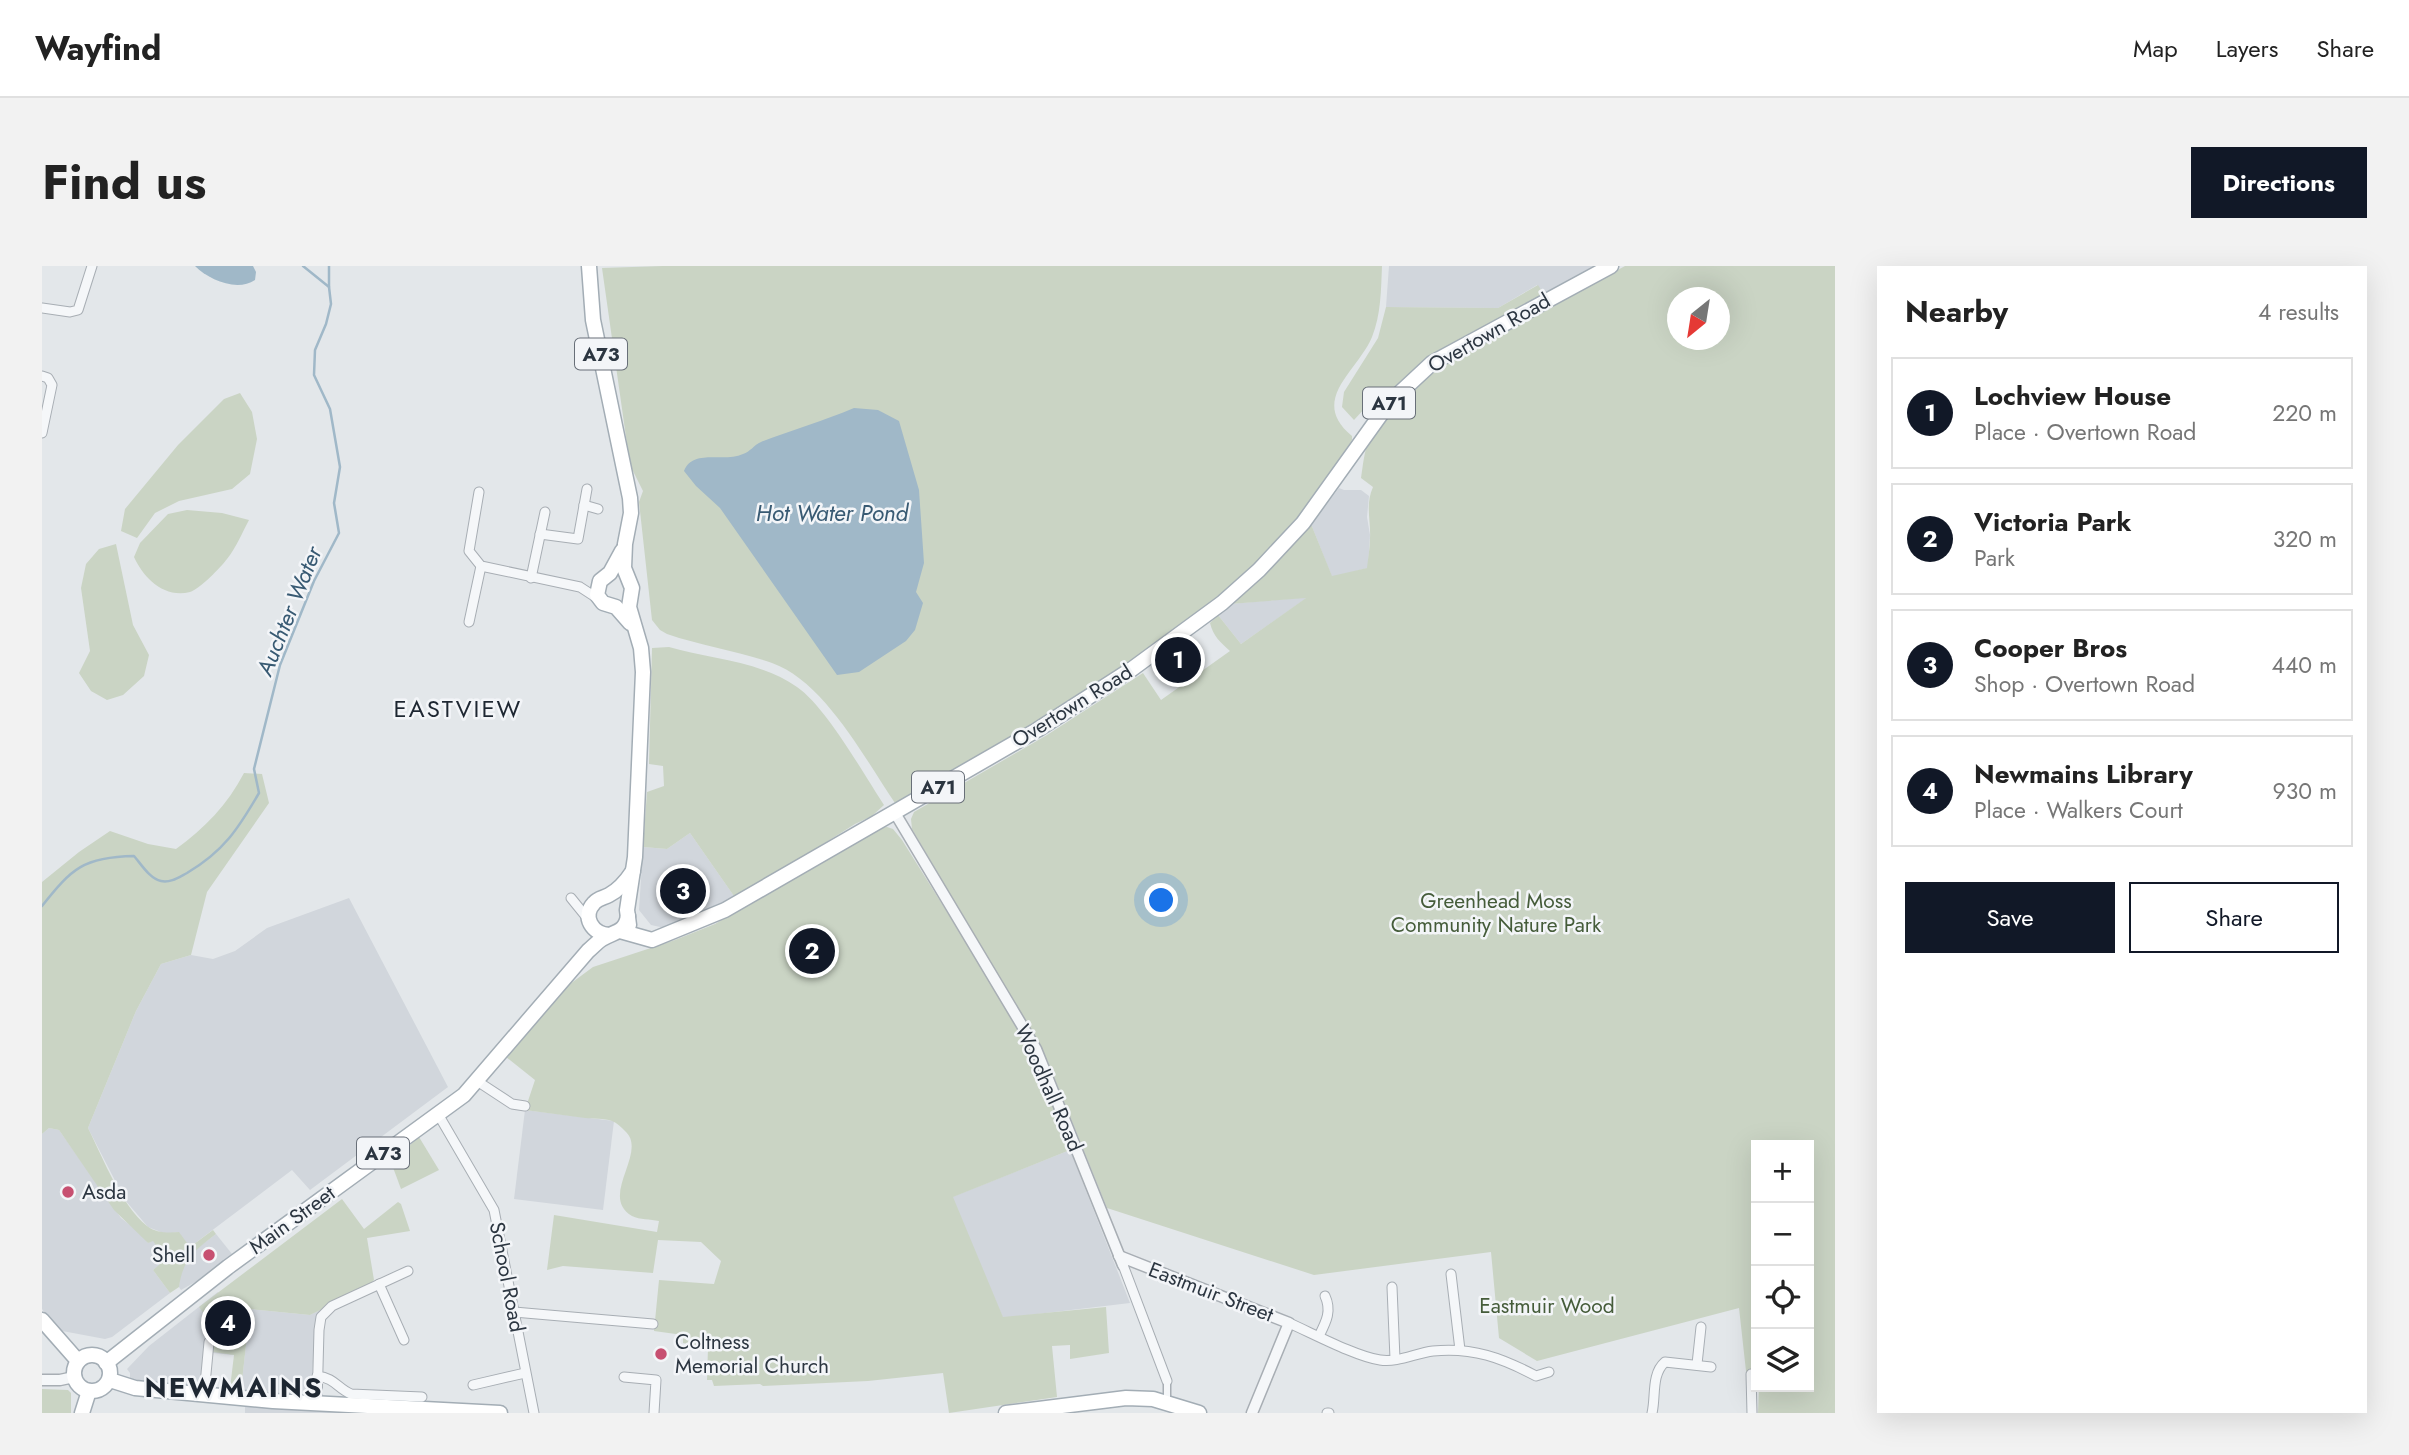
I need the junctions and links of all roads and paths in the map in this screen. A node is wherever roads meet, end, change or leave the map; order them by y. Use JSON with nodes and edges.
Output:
{"nodes":[{"id":1,"x":92,"y":266,"type":"edge"},
{"id":2,"x":589,"y":266,"type":"edge"},
{"id":3,"x":1611,"y":266,"type":"edge"},
{"id":4,"x":42,"y":308,"type":"edge"},
{"id":5,"x":42,"y":376,"type":"edge"},
{"id":6,"x":42,"y":433,"type":"edge"},
{"id":7,"x":587,"y":489,"type":"dead end"},
{"id":8,"x":479,"y":492,"type":"dead end"},
{"id":9,"x":584,"y":505,"type":"junction"},
{"id":10,"x":598,"y":509,"type":"dead end"},
{"id":11,"x":545,"y":512,"type":"dead end"},
{"id":12,"x":540,"y":534,"type":"junction"},
{"id":13,"x":625,"y":544,"type":"junction"},
{"id":14,"x":481,"y":566,"type":"junction"},
{"id":15,"x":605,"y":577,"type":"junction"},
{"id":16,"x":531,"y":578,"type":"junction"},
{"id":17,"x":628,"y":579,"type":"junction"},
{"id":18,"x":580,"y":587,"type":"junction"},
{"id":19,"x":600,"y":600,"type":"junction"},
{"id":20,"x":622,"y":604,"type":"junction"},
{"id":21,"x":469,"y":622,"type":"dead end"},
{"id":22,"x":895,"y":813,"type":"junction"},
{"id":23,"x":633,"y":869,"type":"junction"},
{"id":24,"x":602,"y":898,"type":"junction"},
{"id":25,"x":627,"y":913,"type":"junction"},
{"id":26,"x":590,"y":924,"type":"junction"},
{"id":27,"x":615,"y":933,"type":"junction"},
{"id":28,"x":638,"y":937,"type":"junction"},
{"id":29,"x":588,"y":951,"type":"junction"},
{"id":30,"x":477,"y":1081,"type":"junction"},
{"id":31,"x":525,"y":1106,"type":"dead end"},
{"id":32,"x":438,"y":1114,"type":"junction"},
{"id":33,"x":1121,"y":1260,"type":"junction"},
{"id":34,"x":408,"y":1271,"type":"dead end"},
{"id":35,"x":1451,"y":1274,"type":"dead end"},
{"id":36,"x":379,"y":1284,"type":"junction"},
{"id":37,"x":1392,"y":1287,"type":"dead end"},
{"id":38,"x":1325,"y":1296,"type":"dead end"},
{"id":39,"x":514,"y":1311,"type":"junction"},
{"id":40,"x":42,"y":1320,"type":"edge"},
{"id":41,"x":1289,"y":1322,"type":"junction"},
{"id":42,"x":653,"y":1324,"type":"dead end"},
{"id":43,"x":1700,"y":1327,"type":"dead end"},
{"id":44,"x":1319,"y":1336,"type":"junction"},
{"id":45,"x":404,"y":1340,"type":"dead end"},
{"id":46,"x":209,"y":1342,"type":"dead end"},
{"id":47,"x":1460,"y":1350,"type":"junction"},
{"id":48,"x":1395,"y":1359,"type":"junction"},
{"id":49,"x":78,"y":1361,"type":"junction"},
{"id":50,"x":106,"y":1363,"type":"junction"},
{"id":51,"x":1697,"y":1364,"type":"junction"},
{"id":52,"x":1712,"y":1367,"type":"dead end"},
{"id":53,"x":1549,"y":1372,"type":"dead end"},
{"id":54,"x":525,"y":1373,"type":"junction"},
{"id":55,"x":317,"y":1376,"type":"junction"},
{"id":56,"x":74,"y":1377,"type":"junction"},
{"id":57,"x":624,"y":1377,"type":"dead end"},
{"id":58,"x":42,"y":1380,"type":"edge"},
{"id":59,"x":110,"y":1380,"type":"junction"},
{"id":60,"x":1167,"y":1381,"type":"joint"},
{"id":61,"x":473,"y":1385,"type":"dead end"},
{"id":62,"x":89,"y":1391,"type":"junction"},
{"id":63,"x":1751,"y":1392,"type":"edge"},
{"id":64,"x":204,"y":1395,"type":"junction"},
{"id":65,"x":422,"y":1397,"type":"dead end"},
{"id":66,"x":1167,"y":1402,"type":"junction"},
{"id":67,"x":317,"y":1404,"type":"junction"},
{"id":68,"x":82,"y":1413,"type":"edge"},
{"id":69,"x":500,"y":1413,"type":"edge"},
{"id":70,"x":534,"y":1413,"type":"edge"},
{"id":71,"x":654,"y":1413,"type":"edge"},
{"id":72,"x":1006,"y":1413,"type":"edge"},
{"id":73,"x":1199,"y":1413,"type":"edge"},
{"id":74,"x":1252,"y":1413,"type":"edge"},
{"id":75,"x":1652,"y":1413,"type":"edge"},
{"id":76,"x":1752,"y":1413,"type":"edge"}],
"edges":[{"from":1,"to":4,"type":"street"},
{"from":2,"to":13,"type":"main road","number":"A73"},
{"from":3,"to":22,"type":"main road","name":"Overtown Road","number":"A71"},
{"from":5,"to":6,"type":"street"},
{"from":7,"to":9,"type":"street"},
{"from":8,"to":14,"type":"street"},
{"from":9,"to":10,"type":"street"},
{"from":9,"to":12,"type":"street"},
{"from":11,"to":12,"type":"street"},
{"from":12,"to":16,"type":"street"},
{"from":13,"to":15,"type":"main road"},
{"from":13,"to":17,"type":"main road"},
{"from":14,"to":16,"type":"street"},
{"from":14,"to":21,"type":"street"},
{"from":15,"to":17,"type":"main road"},
{"from":15,"to":18,"type":"street"},
{"from":15,"to":19,"type":"main road"},
{"from":16,"to":18,"type":"street"},
{"from":17,"to":20,"type":"main road"},
{"from":18,"to":19,"type":"street"},
{"from":19,"to":20,"type":"main road"},
{"from":20,"to":23,"type":"main road","number":"A73"},
{"from":22,"to":28,"type":"main road","name":"Overtown Road","number":"A71"},
{"from":22,"to":33,"type":"street","name":"Woodhall Road"},
{"from":23,"to":24,"type":"main road"},
{"from":23,"to":25,"type":"main road","number":"A73"},
{"from":24,"to":25,"type":"main road"},
{"from":24,"to":26,"type":"main road"},
{"from":24,"to":26,"type":"street"},
{"from":25,"to":27,"type":"main road","number":"A73"},
{"from":25,"to":28,"type":"main road"},
{"from":26,"to":27,"type":"main road"},
{"from":26,"to":29,"type":"main road"},
{"from":27,"to":28,"type":"main road","name":"Overtown Road","number":"A71"},
{"from":27,"to":29,"type":"main road","name":"Main Street","number":"A73"},
{"from":29,"to":30,"type":"main road","name":"Main Street","number":"A73"},
{"from":30,"to":31,"type":"street"},
{"from":30,"to":32,"type":"main road","name":"Main Street","number":"A73"},
{"from":32,"to":39,"type":"street","name":"School Road"},
{"from":32,"to":50,"type":"main road","name":"Main Street","number":"A73"},
{"from":33,"to":41,"type":"street","name":"Eastmuir Street"},
{"from":33,"to":60,"type":"street","name":"Woodhall Road"},
{"from":34,"to":36,"type":"street"},
{"from":35,"to":47,"type":"street"},
{"from":36,"to":45,"type":"street"},
{"from":36,"to":55,"type":"street"},
{"from":37,"to":48,"type":"street"},
{"from":38,"to":44,"type":"street"},
{"from":39,"to":42,"type":"street"},
{"from":39,"to":54,"type":"street","name":"School Road"},
{"from":40,"to":49,"type":"main road"},
{"from":41,"to":44,"type":"street"},
{"from":41,"to":74,"type":"street","name":"Eastmuir Street"},
{"from":43,"to":51,"type":"street"},
{"from":44,"to":48,"type":"street"},
{"from":46,"to":64,"type":"street"},
{"from":47,"to":48,"type":"street"},
{"from":47,"to":53,"type":"street"},
{"from":49,"to":50,"type":"main road"},
{"from":49,"to":56,"type":"main road"},
{"from":50,"to":59,"type":"main road"},
{"from":51,"to":52,"type":"street"},
{"from":51,"to":75,"type":"street"},
{"from":54,"to":61,"type":"street"},
{"from":54,"to":70,"type":"street","name":"School Road"},
{"from":55,"to":65,"type":"street"},
{"from":55,"to":67,"type":"street"},
{"from":56,"to":58,"type":"street"},
{"from":56,"to":62,"type":"main road"},
{"from":57,"to":71,"type":"street"},
{"from":59,"to":62,"type":"main road"},
{"from":59,"to":64,"type":"main road"},
{"from":60,"to":66,"type":"street"},
{"from":62,"to":68,"type":"main road"},
{"from":63,"to":76,"type":"street"},
{"from":64,"to":67,"type":"main road"},
{"from":66,"to":72,"type":"main road"},
{"from":66,"to":73,"type":"main road"},
{"from":67,"to":69,"type":"main road"}]}
